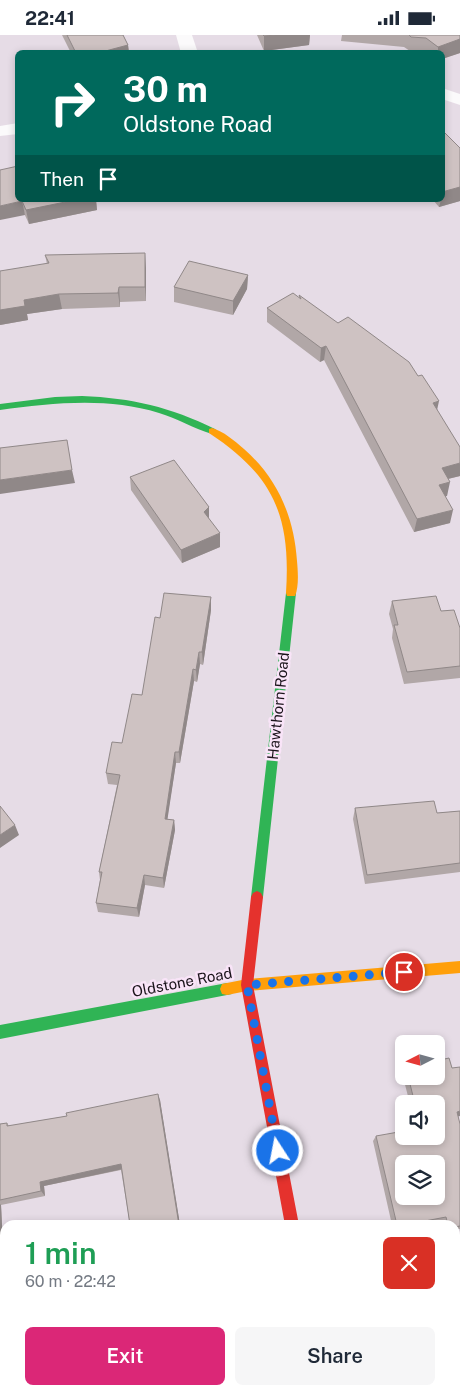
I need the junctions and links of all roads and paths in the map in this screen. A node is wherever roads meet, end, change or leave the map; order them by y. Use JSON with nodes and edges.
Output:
{"nodes":[{"id":1,"x":184,"y":35,"type":"edge"},
{"id":2,"x":189,"y":50,"type":"edge"},
{"id":3,"x":445,"y":94,"type":"edge"},
{"id":4,"x":460,"y":100,"type":"edge"},
{"id":5,"x":15,"y":128,"type":"edge"},
{"id":6,"x":0,"y":131,"type":"edge"},
{"id":7,"x":0,"y":407,"type":"edge"},
{"id":8,"x":460,"y":967,"type":"edge"},
{"id":9,"x":247,"y":985,"type":"junction"},
{"id":10,"x":0,"y":1032,"type":"edge"},
{"id":11,"x":291,"y":1220,"type":"edge"}],
"edges":[{"from":1,"to":2,"type":"street"},
{"from":3,"to":4,"type":"street"},
{"from":5,"to":6,"type":"street"},
{"from":7,"to":9,"type":"street","name":"Hawthorn Road"},
{"from":8,"to":9,"type":"street","name":"Oldstone Road"},
{"from":9,"to":10,"type":"street","name":"Oldstone Road"},
{"from":9,"to":11,"type":"street","name":"Hawthorn Road"}]}
